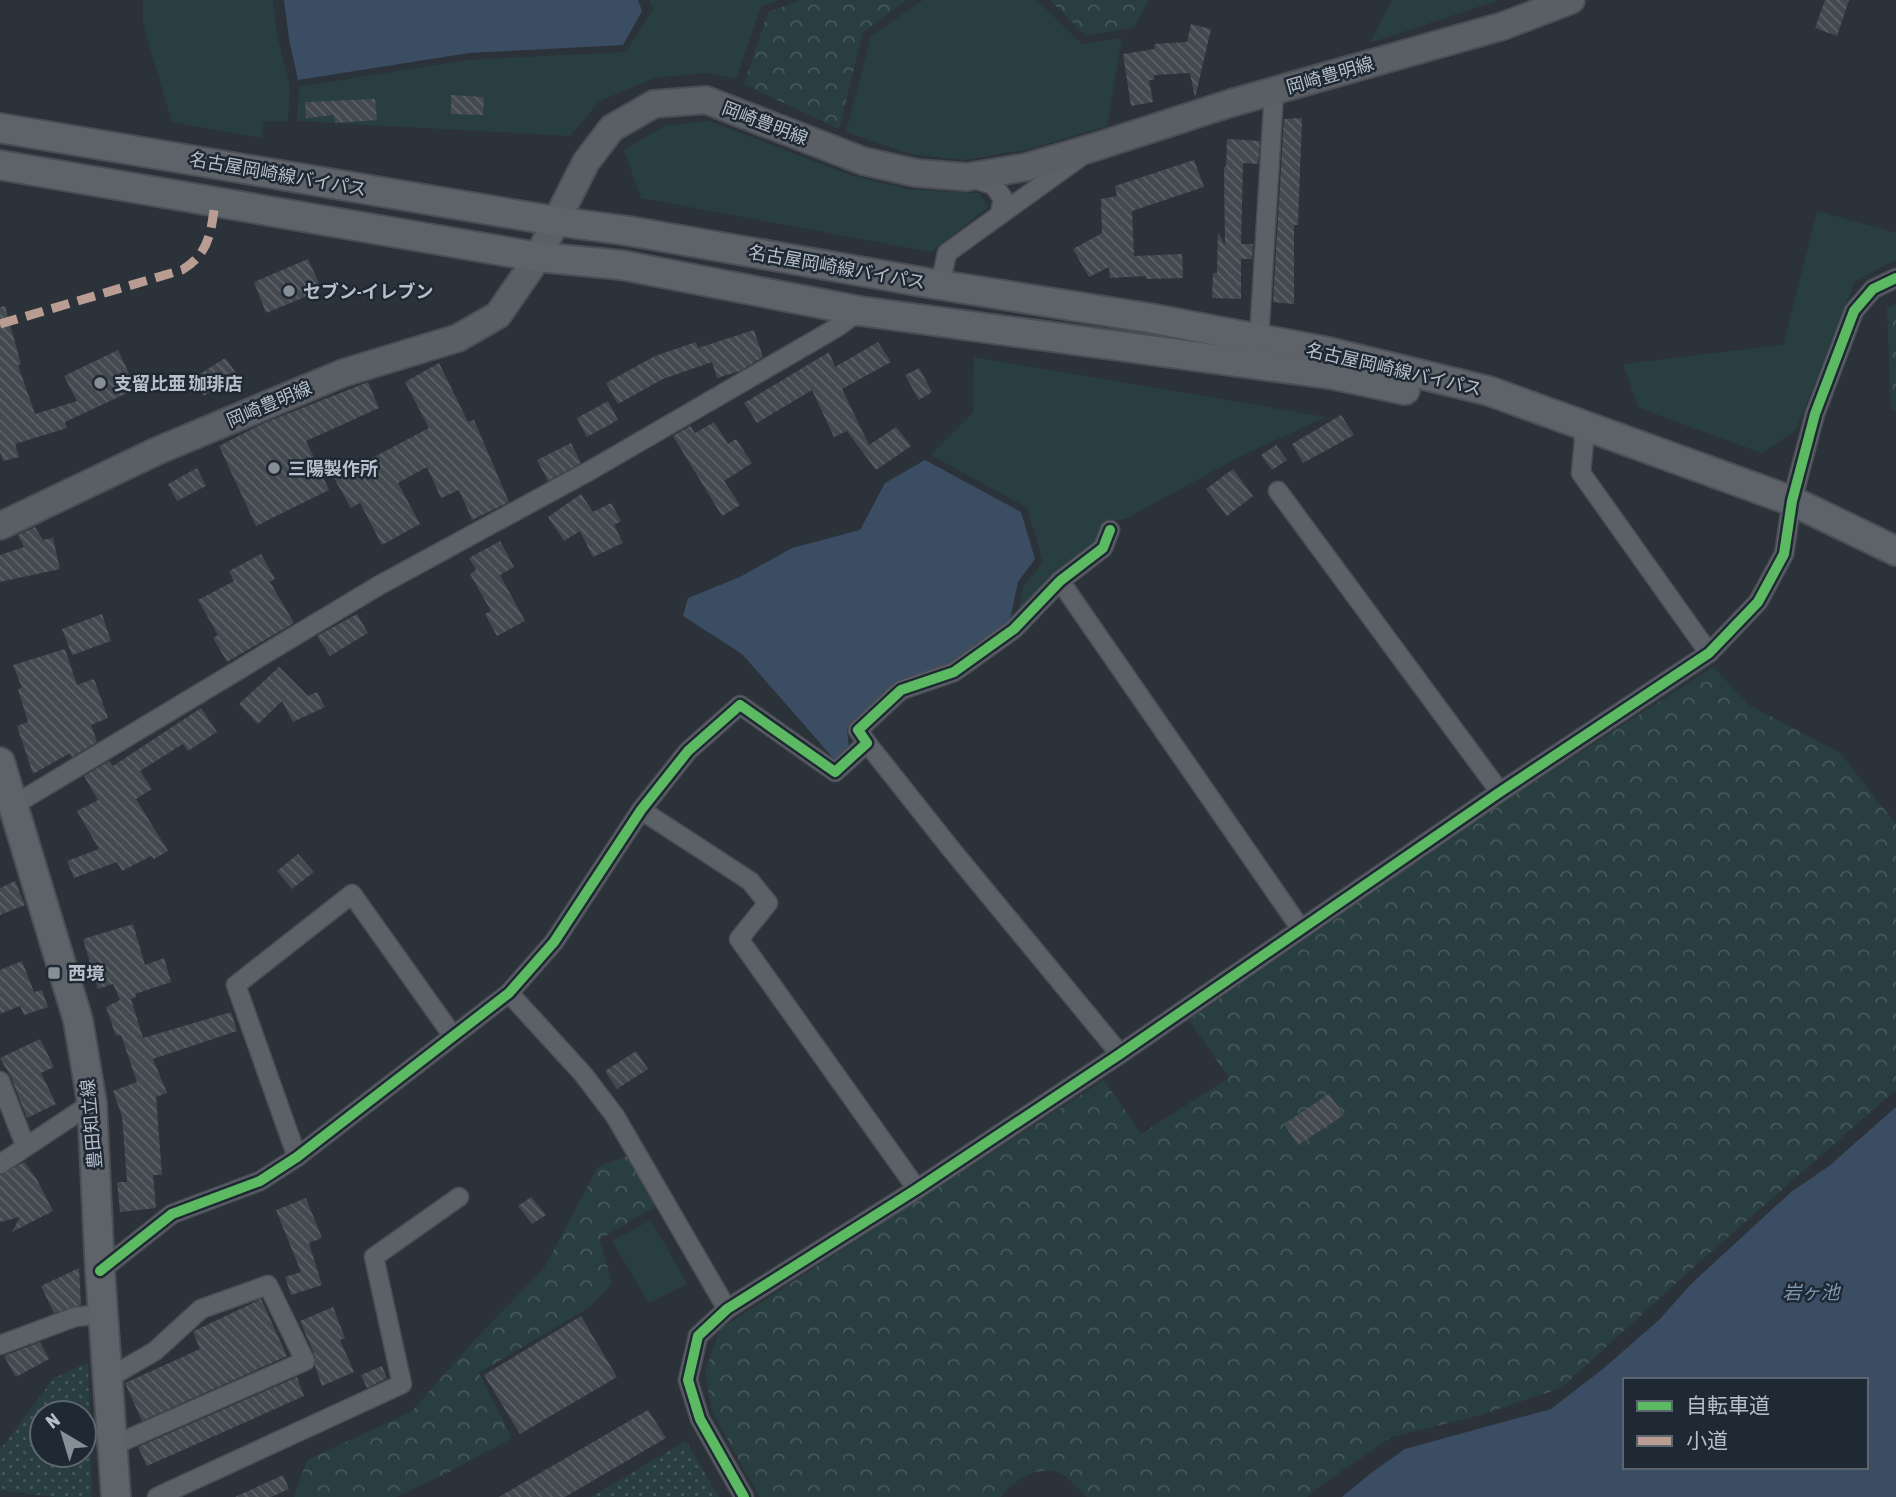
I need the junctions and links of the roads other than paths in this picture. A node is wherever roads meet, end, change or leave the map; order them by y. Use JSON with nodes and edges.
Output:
{"nodes":[{"id":1,"x":1571,"y":0,"type":"edge"},
{"id":2,"x":1274,"y":91,"type":"junction"},
{"id":3,"x":0,"y":128,"type":"edge"},
{"id":4,"x":1093,"y":148,"type":"junction"},
{"id":5,"x":0,"y":165,"type":"edge"},
{"id":6,"x":967,"y":177,"type":"junction"},
{"id":7,"x":1000,"y":214,"type":"junction"},
{"id":8,"x":555,"y":221,"type":"junction"},
{"id":9,"x":538,"y":257,"type":"junction"},
{"id":10,"x":1896,"y":278,"type":"edge"},
{"id":11,"x":940,"y":285,"type":"junction"},
{"id":12,"x":860,"y":311,"type":"junction"},
{"id":13,"x":1259,"y":339,"type":"junction"},
{"id":14,"x":1583,"y":433,"type":"junction"},
{"id":15,"x":1278,"y":491,"type":"dead end"},
{"id":16,"x":1793,"y":501,"type":"junction"},
{"id":17,"x":0,"y":526,"type":"edge"},
{"id":18,"x":1110,"y":530,"type":"dead end"},
{"id":19,"x":1896,"y":551,"type":"edge"},
{"id":20,"x":1060,"y":581,"type":"junction"},
{"id":21,"x":1709,"y":653,"type":"junction"},
{"id":22,"x":867,"y":743,"type":"junction"},
{"id":23,"x":0,"y":762,"type":"edge"},
{"id":24,"x":1500,"y":792,"type":"junction"},
{"id":25,"x":14,"y":805,"type":"junction"},
{"id":26,"x":641,"y":810,"type":"junction"},
{"id":27,"x":1301,"y":929,"type":"junction"},
{"id":28,"x":509,"y":993,"type":"junction"},
{"id":29,"x":453,"y":1037,"type":"junction"},
{"id":30,"x":1120,"y":1054,"type":"junction"},
{"id":31,"x":0,"y":1081,"type":"edge"},
{"id":32,"x":92,"y":1103,"type":"junction"},
{"id":33,"x":25,"y":1145,"type":"junction"},
{"id":34,"x":297,"y":1157,"type":"junction"},
{"id":35,"x":0,"y":1164,"type":"edge"},
{"id":36,"x":917,"y":1189,"type":"junction"},
{"id":37,"x":458,"y":1197,"type":"dead end"},
{"id":38,"x":100,"y":1271,"type":"junction"},
{"id":39,"x":727,"y":1309,"type":"junction"},
{"id":40,"x":103,"y":1314,"type":"junction"},
{"id":41,"x":0,"y":1345,"type":"edge"},
{"id":42,"x":107,"y":1379,"type":"junction"},
{"id":43,"x":112,"y":1446,"type":"junction"},
{"id":44,"x":116,"y":1497,"type":"edge"},
{"id":45,"x":157,"y":1497,"type":"edge"},
{"id":46,"x":744,"y":1497,"type":"edge"}],
"edges":[{"from":1,"to":2,"type":"main road","name":"岡崎豊明線"},
{"from":2,"to":4,"type":"main road","name":"岡崎豊明線"},
{"from":2,"to":13,"type":"street"},
{"from":3,"to":8,"type":"main road","name":"名古屋岡崎線バイパス"},
{"from":4,"to":6,"type":"main road","name":"岡崎豊明線"},
{"from":4,"to":7,"type":"street"},
{"from":5,"to":9,"type":"main road","name":"名古屋岡崎線バイパス"},
{"from":6,"to":7,"type":"street"},
{"from":6,"to":8,"type":"main road","name":"岡崎豊明線"},
{"from":7,"to":11,"type":"street"},
{"from":8,"to":9,"type":"main road","name":"岡崎豊明線"},
{"from":8,"to":11,"type":"main road","name":"名古屋岡崎線バイパス"},
{"from":9,"to":12,"type":"main road","name":"名古屋岡崎線バイパス"},
{"from":9,"to":17,"type":"main road","name":"岡崎豊明線"},
{"from":10,"to":16,"type":"street"},
{"from":11,"to":13,"type":"main road","name":"名古屋岡崎線バイパス"},
{"from":12,"to":14,"type":"main road","name":"名古屋岡崎線バイパス"},
{"from":12,"to":25,"type":"street"},
{"from":13,"to":14,"type":"main road","name":"名古屋岡崎線バイパス"},
{"from":14,"to":16,"type":"main road","name":"名古屋岡崎線バイパス"},
{"from":14,"to":21,"type":"street"},
{"from":15,"to":24,"type":"street"},
{"from":16,"to":19,"type":"main road","name":"名古屋岡崎線バイパス"},
{"from":16,"to":21,"type":"street"},
{"from":18,"to":20,"type":"street"},
{"from":20,"to":22,"type":"street"},
{"from":20,"to":27,"type":"street"},
{"from":21,"to":24,"type":"street"},
{"from":22,"to":26,"type":"street"},
{"from":22,"to":30,"type":"street"},
{"from":23,"to":25,"type":"main road","name":"豊田知立線"},
{"from":24,"to":27,"type":"street"},
{"from":25,"to":32,"type":"main road","name":"豊田知立線"},
{"from":26,"to":28,"type":"street"},
{"from":26,"to":36,"type":"street"},
{"from":27,"to":30,"type":"street"},
{"from":28,"to":29,"type":"street"},
{"from":28,"to":39,"type":"street"},
{"from":29,"to":34,"type":"street"},
{"from":29,"to":34,"type":"street"},
{"from":30,"to":36,"type":"street"},
{"from":31,"to":33,"type":"street"},
{"from":32,"to":33,"type":"street"},
{"from":32,"to":38,"type":"main road","name":"豊田知立線"},
{"from":33,"to":35,"type":"street"},
{"from":34,"to":38,"type":"street"},
{"from":36,"to":39,"type":"street"},
{"from":37,"to":45,"type":"street"},
{"from":38,"to":40,"type":"main road","name":"豊田知立線"},
{"from":39,"to":46,"type":"street"},
{"from":40,"to":41,"type":"street"},
{"from":40,"to":42,"type":"main road","name":"豊田知立線"},
{"from":42,"to":43,"type":"main road","name":"豊田知立線"},
{"from":42,"to":43,"type":"street"},
{"from":43,"to":44,"type":"main road","name":"豊田知立線"}]}
